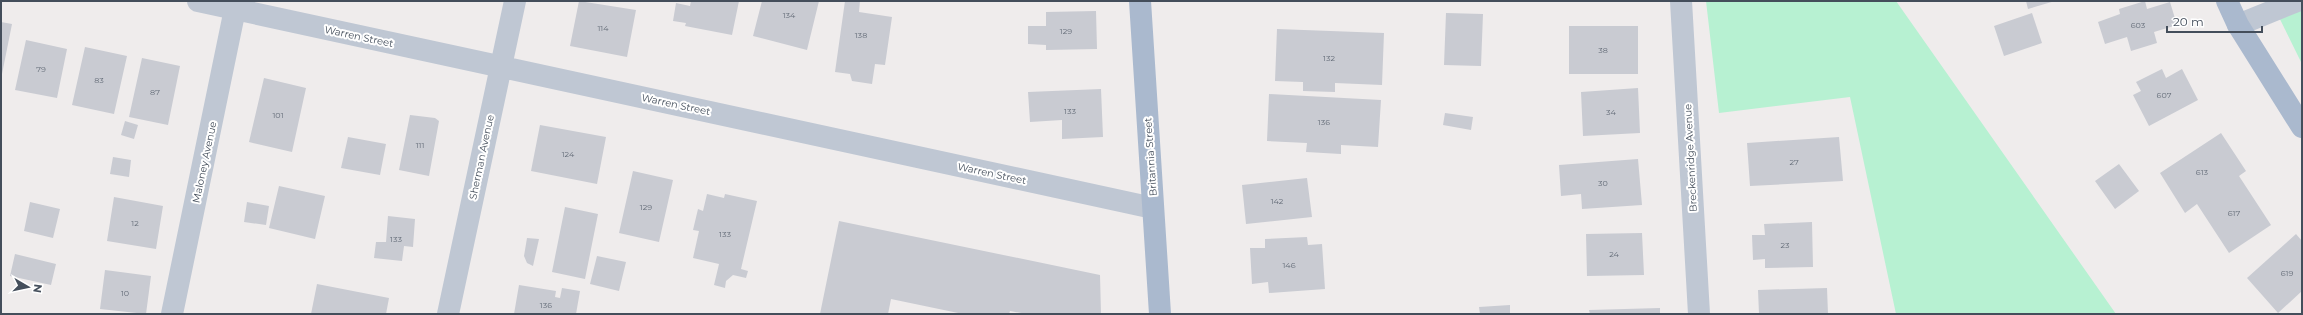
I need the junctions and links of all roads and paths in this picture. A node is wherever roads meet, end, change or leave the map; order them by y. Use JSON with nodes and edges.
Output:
{"nodes":[{"id":1,"x":198,"y":1,"type":"edge"},
{"id":2,"x":515,"y":1,"type":"edge"},
{"id":3,"x":1140,"y":1,"type":"edge"},
{"id":4,"x":1681,"y":1,"type":"edge"},
{"id":5,"x":2227,"y":1,"type":"edge"},
{"id":6,"x":2297,"y":1,"type":"edge"},
{"id":7,"x":235,"y":9,"type":"junction"},
{"id":8,"x":2238,"y":25,"type":"junction"},
{"id":9,"x":501,"y":66,"type":"junction"},
{"id":10,"x":2302,"y":127,"type":"edge"},
{"id":11,"x":1153,"y":208,"type":"junction"},
{"id":12,"x":172,"y":314,"type":"edge"},
{"id":13,"x":448,"y":314,"type":"edge"},
{"id":14,"x":1160,"y":314,"type":"edge"},
{"id":15,"x":1699,"y":314,"type":"edge"}],
"edges":[{"from":1,"to":7,"type":"street","name":"Warren Street"},
{"from":2,"to":9,"type":"street","name":"Sherman Avenue"},
{"from":3,"to":11,"type":"main road","name":"Britannia Street"},
{"from":4,"to":15,"type":"street","name":"Breckenridge Avenue"},
{"from":5,"to":8,"type":"main road"},
{"from":6,"to":8,"type":"street"},
{"from":7,"to":9,"type":"street","name":"Warren Street"},
{"from":7,"to":12,"type":"street","name":"Maloney Avenue"},
{"from":8,"to":10,"type":"main road"},
{"from":9,"to":11,"type":"street","name":"Warren Street"},
{"from":9,"to":13,"type":"street","name":"Sherman Avenue"},
{"from":11,"to":14,"type":"main road","name":"Britannia Street"}]}
